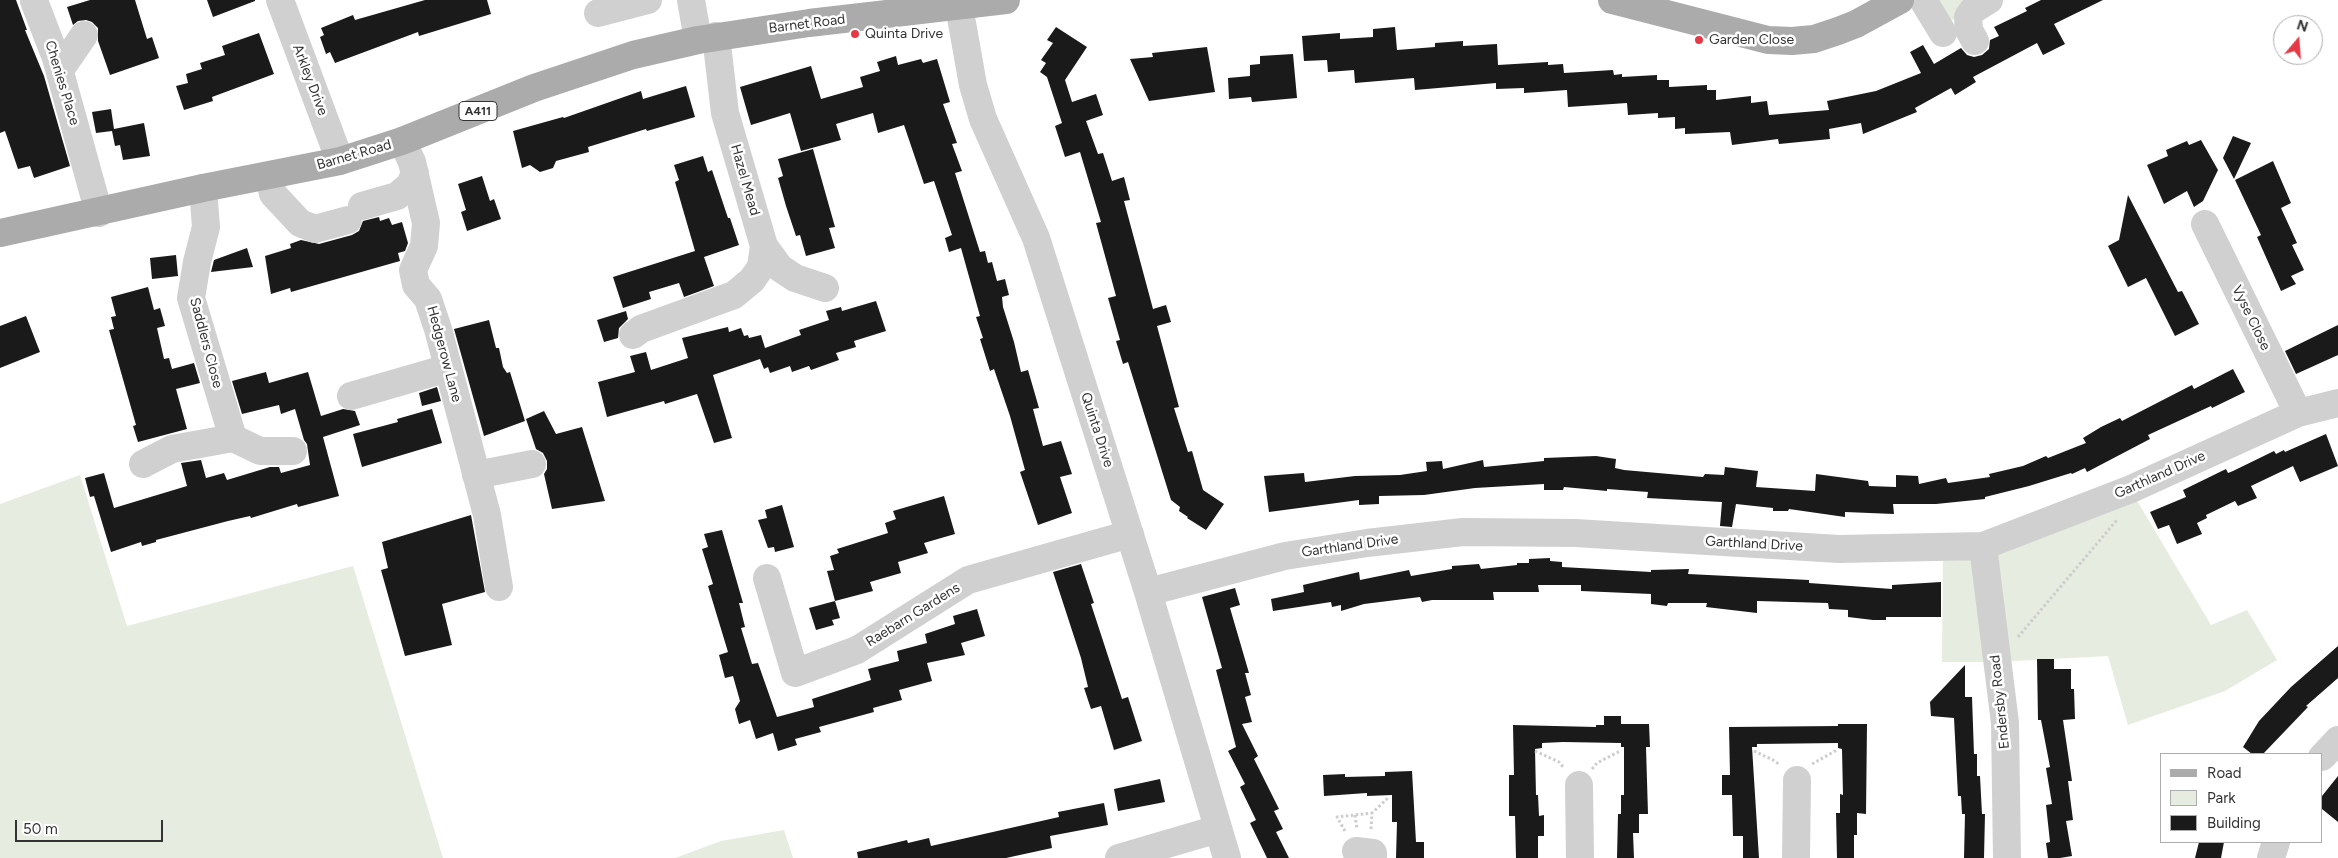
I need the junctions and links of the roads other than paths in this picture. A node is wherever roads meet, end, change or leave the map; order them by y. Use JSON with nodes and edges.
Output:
{"nodes":[{"id":1,"x":280,"y":0,"type":"edge"},
{"id":2,"x":648,"y":0,"type":"edge"},
{"id":3,"x":691,"y":0,"type":"edge"},
{"id":4,"x":1006,"y":0,"type":"edge"},
{"id":5,"x":1612,"y":0,"type":"edge"},
{"id":6,"x":1900,"y":0,"type":"edge"},
{"id":7,"x":1923,"y":0,"type":"edge"},
{"id":8,"x":1989,"y":0,"type":"edge"},
{"id":9,"x":34,"y":1,"type":"dead end"},
{"id":10,"x":959,"y":6,"type":"junction"},
{"id":11,"x":885,"y":7,"type":"edge"},
{"id":12,"x":1663,"y":7,"type":"edge"},
{"id":13,"x":598,"y":13,"type":"dead end"},
{"id":14,"x":1943,"y":33,"type":"dead end"},
{"id":15,"x":84,"y":35,"type":"dead end"},
{"id":16,"x":707,"y":38,"type":"junction"},
{"id":17,"x":1975,"y":41,"type":"dead end"},
{"id":18,"x":60,"y":70,"type":"junction"},
{"id":19,"x":402,"y":140,"type":"junction"},
{"id":20,"x":340,"y":161,"type":"junction"},
{"id":21,"x":415,"y":173,"type":"junction"},
{"id":22,"x":269,"y":176,"type":"junction"},
{"id":23,"x":203,"y":188,"type":"junction"},
{"id":24,"x":99,"y":213,"type":"junction"},
{"id":25,"x":2205,"y":224,"type":"dead end"},
{"id":26,"x":0,"y":233,"type":"edge"},
{"id":27,"x":764,"y":246,"type":"junction"},
{"id":28,"x":825,"y":288,"type":"dead end"},
{"id":29,"x":633,"y":335,"type":"dead end"},
{"id":30,"x":448,"y":368,"type":"junction"},
{"id":31,"x":351,"y":396,"type":"dead end"},
{"id":32,"x":2338,"y":404,"type":"edge"},
{"id":33,"x":2298,"y":412,"type":"junction"},
{"id":34,"x":233,"y":438,"type":"junction"},
{"id":35,"x":293,"y":451,"type":"dead end"},
{"id":36,"x":143,"y":464,"type":"dead end"},
{"id":37,"x":532,"y":464,"type":"dead end"},
{"id":38,"x":476,"y":475,"type":"junction"},
{"id":39,"x":1130,"y":534,"type":"junction"},
{"id":40,"x":1983,"y":546,"type":"junction"},
{"id":41,"x":767,"y":578,"type":"dead end"},
{"id":42,"x":499,"y":587,"type":"dead end"},
{"id":43,"x":1148,"y":592,"type":"junction"},
{"id":44,"x":2338,"y":740,"type":"edge"},
{"id":45,"x":2323,"y":756,"type":"edge"},
{"id":46,"x":1797,"y":780,"type":"road end"},
{"id":47,"x":1579,"y":785,"type":"road end"},
{"id":48,"x":1218,"y":829,"type":"junction"},
{"id":49,"x":2276,"y":843,"type":"edge"},
{"id":50,"x":1118,"y":858,"type":"edge"},
{"id":51,"x":1227,"y":858,"type":"edge"},
{"id":52,"x":1580,"y":858,"type":"edge"},
{"id":53,"x":1796,"y":858,"type":"edge"},
{"id":54,"x":2007,"y":858,"type":"edge"},
{"id":55,"x":2271,"y":858,"type":"edge"}],
"edges":[{"from":1,"to":20,"type":"street","name":"Arkley Drive"},
{"from":2,"to":13,"type":"street"},
{"from":3,"to":16,"type":"street"},
{"from":4,"to":10,"type":"main road","name":"Barnet Road","number":"A411"},
{"from":5,"to":12,"type":"main road"},
{"from":6,"to":12,"type":"main road"},
{"from":7,"to":14,"type":"street"},
{"from":8,"to":17,"type":"street"},
{"from":9,"to":18,"type":"street","name":"Chenies Place"},
{"from":10,"to":11,"type":"main road","name":"Barnet Road","number":"A411"},
{"from":10,"to":39,"type":"street","name":"Quinta Drive"},
{"from":11,"to":16,"type":"main road","name":"Barnet Road","number":"A411"},
{"from":15,"to":18,"type":"street"},
{"from":16,"to":19,"type":"main road","name":"Barnet Road","number":"A411"},
{"from":16,"to":27,"type":"street","name":"Hazel Mead"},
{"from":18,"to":24,"type":"street","name":"Chenies Place"},
{"from":19,"to":20,"type":"main road","name":"Barnet Road","number":"A411"},
{"from":19,"to":21,"type":"street","name":"Hedgerow Lane"},
{"from":20,"to":22,"type":"main road","name":"Barnet Road","number":"A411"},
{"from":21,"to":22,"type":"street"},
{"from":21,"to":30,"type":"street","name":"Hedgerow Lane"},
{"from":22,"to":23,"type":"main road","name":"Barnet Road","number":"A411"},
{"from":23,"to":24,"type":"main road","name":"Barnet Road","number":"A411"},
{"from":23,"to":34,"type":"street","name":"Saddlers Close"},
{"from":24,"to":26,"type":"main road","name":"Barnet Road","number":"A411"},
{"from":25,"to":33,"type":"street","name":"Vyse Close"},
{"from":27,"to":28,"type":"street","name":"Hazel Mead"},
{"from":27,"to":29,"type":"street"},
{"from":30,"to":31,"type":"street"},
{"from":30,"to":38,"type":"street","name":"Hedgerow Lane"},
{"from":32,"to":33,"type":"street","name":"Garthland Drive"},
{"from":33,"to":40,"type":"street","name":"Garthland Drive"},
{"from":34,"to":35,"type":"street"},
{"from":34,"to":36,"type":"street"},
{"from":37,"to":38,"type":"street"},
{"from":38,"to":42,"type":"street","name":"Hedgerow Lane"},
{"from":39,"to":41,"type":"street","name":"Raebarn Gardens"},
{"from":39,"to":43,"type":"street","name":"Quinta Drive"},
{"from":40,"to":43,"type":"street","name":"Garthland Drive"},
{"from":40,"to":54,"type":"street","name":"Endersby Road"},
{"from":43,"to":48,"type":"street","name":"Quinta Drive"},
{"from":44,"to":45,"type":"street"},
{"from":46,"to":53,"type":"street"},
{"from":47,"to":52,"type":"street"},
{"from":48,"to":50,"type":"street"},
{"from":48,"to":51,"type":"street","name":"Quinta Drive"},
{"from":49,"to":55,"type":"street"}]}
